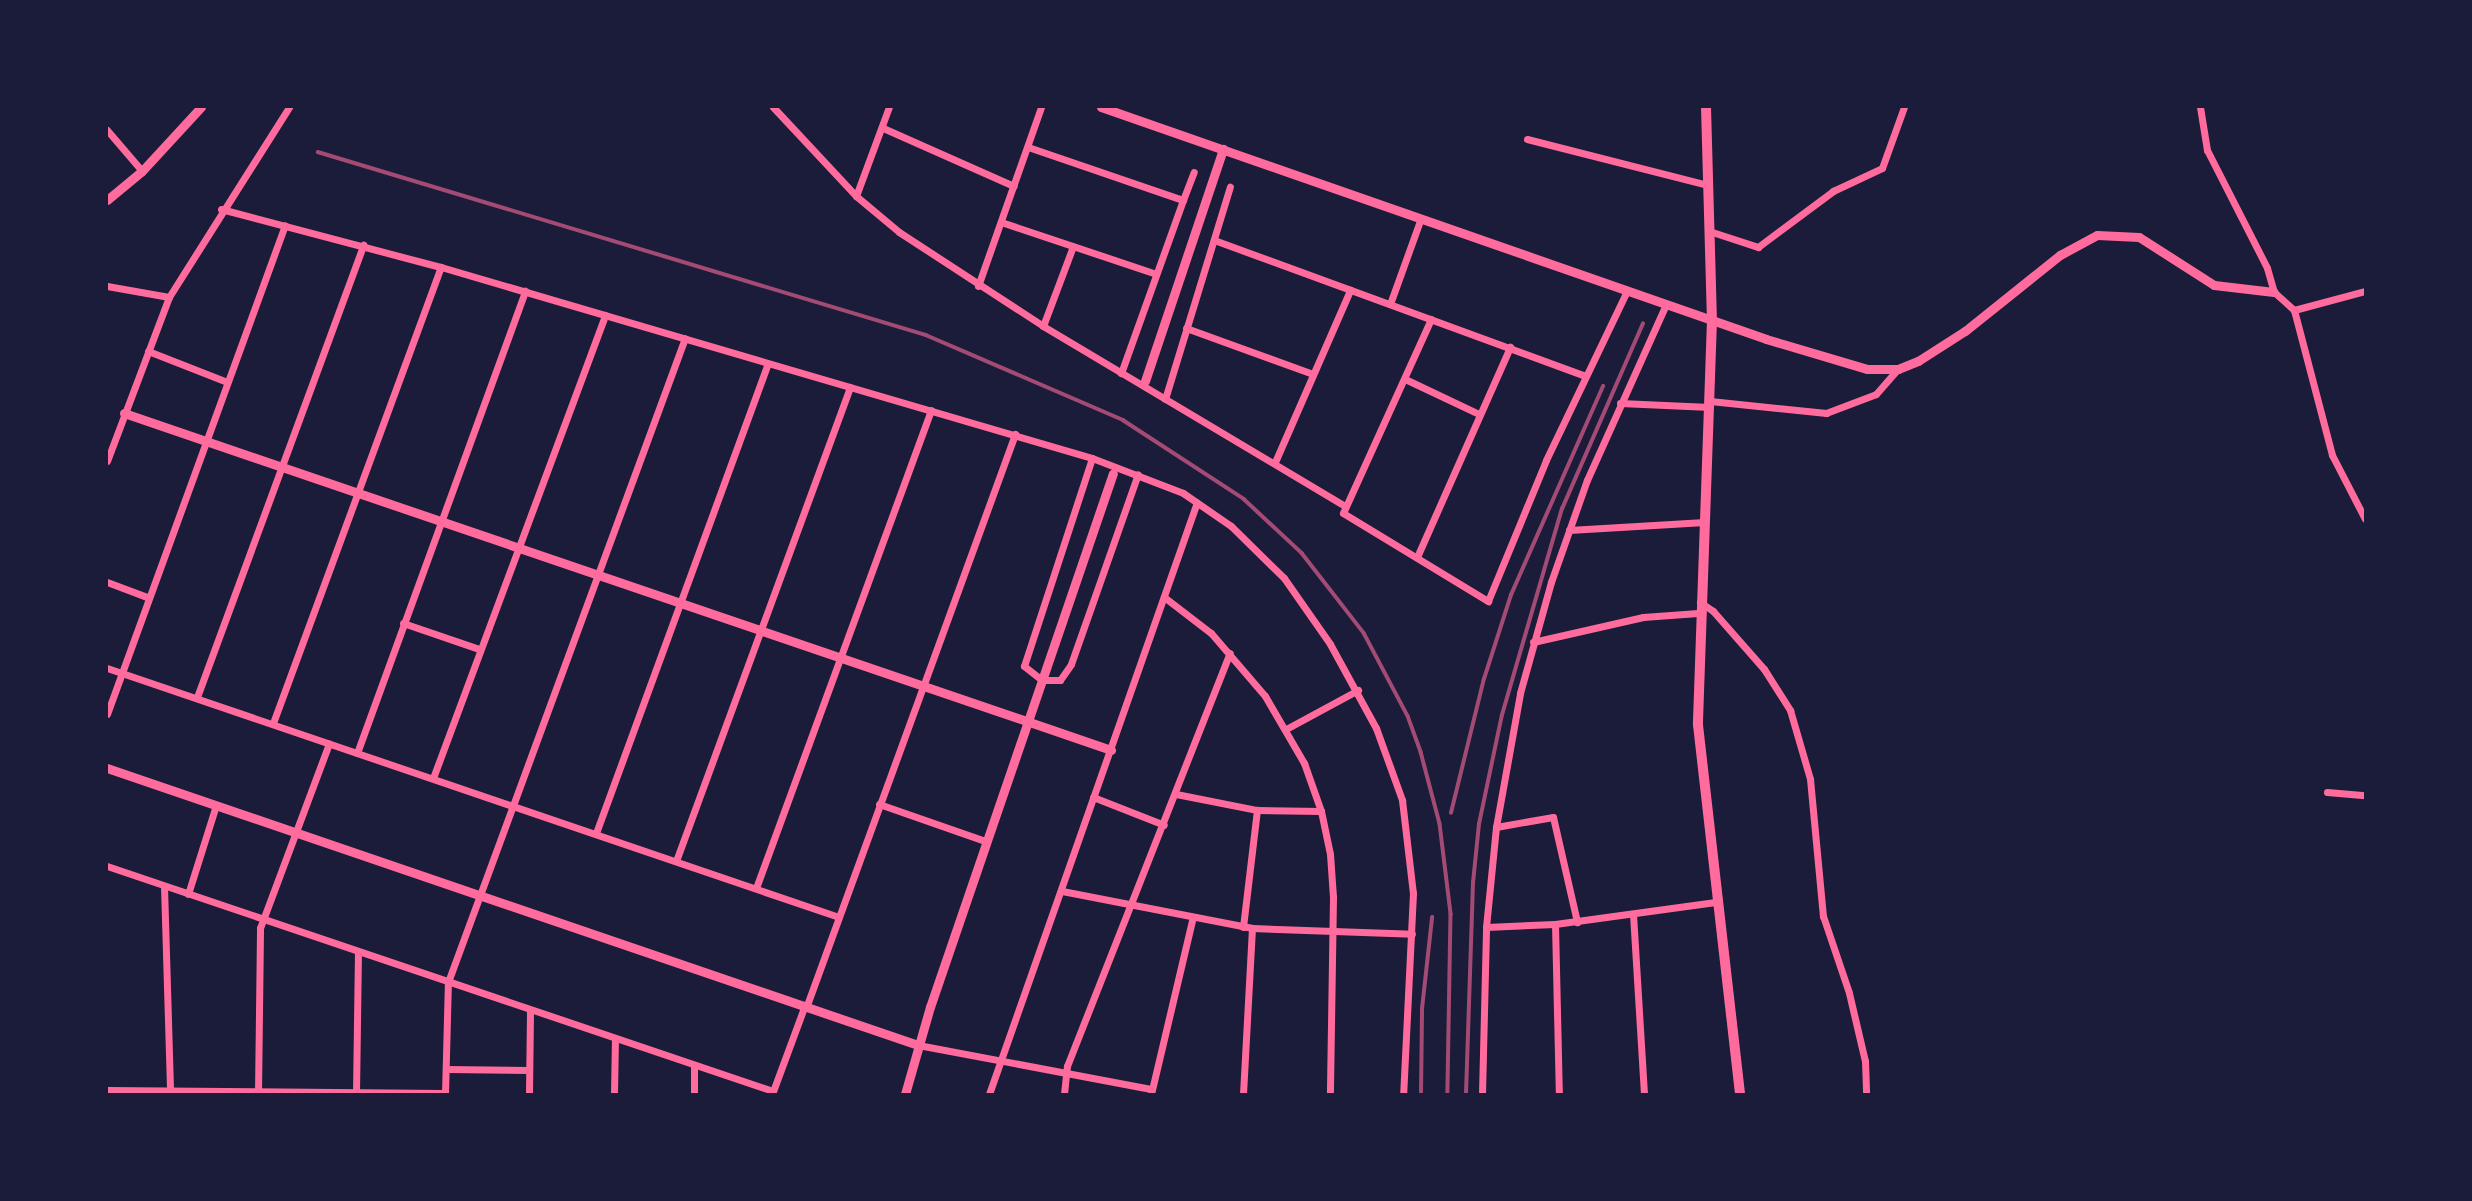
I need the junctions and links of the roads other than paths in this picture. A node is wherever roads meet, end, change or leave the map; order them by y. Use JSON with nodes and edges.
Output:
{"nodes":[{"id":1,"x":201,"y":107,"type":"edge"},
{"id":2,"x":289,"y":107,"type":"edge"},
{"id":3,"x":773,"y":107,"type":"edge"},
{"id":4,"x":889,"y":107,"type":"edge"},
{"id":5,"x":1041,"y":107,"type":"edge"},
{"id":6,"x":1101,"y":107,"type":"edge"},
{"id":7,"x":1706,"y":107,"type":"edge"},
{"id":8,"x":1903,"y":107,"type":"edge"},
{"id":9,"x":2200,"y":107,"type":"edge"},
{"id":10,"x":883,"y":128,"type":"junction"},
{"id":11,"x":107,"y":130,"type":"edge"},
{"id":12,"x":1527,"y":139,"type":"dead end"},
{"id":13,"x":1028,"y":147,"type":"junction"},
{"id":14,"x":1223,"y":149,"type":"junction"},
{"id":15,"x":142,"y":171,"type":"junction"},
{"id":16,"x":1194,"y":172,"type":"dead end"},
{"id":17,"x":1708,"y":185,"type":"junction"},
{"id":18,"x":1014,"y":186,"type":"junction"},
{"id":19,"x":1230,"y":187,"type":"dead end"},
{"id":20,"x":856,"y":196,"type":"junction"},
{"id":21,"x":107,"y":200,"type":"edge"},
{"id":22,"x":1183,"y":200,"type":"junction"},
{"id":23,"x":221,"y":209,"type":"junction"},
{"id":24,"x":1421,"y":218,"type":"junction"},
{"id":25,"x":1001,"y":222,"type":"junction"},
{"id":26,"x":285,"y":225,"type":"junction"},
{"id":27,"x":1709,"y":231,"type":"junction"},
{"id":28,"x":1214,"y":240,"type":"junction"},
{"id":29,"x":363,"y":244,"type":"junction"},
{"id":30,"x":1073,"y":246,"type":"junction"},
{"id":31,"x":441,"y":267,"type":"junction"},
{"id":32,"x":1156,"y":274,"type":"junction"},
{"id":33,"x":107,"y":286,"type":"edge"},
{"id":34,"x":978,"y":286,"type":"junction"},
{"id":35,"x":1350,"y":290,"type":"junction"},
{"id":36,"x":1627,"y":290,"type":"junction"},
{"id":37,"x":525,"y":291,"type":"junction"},
{"id":38,"x":2365,"y":291,"type":"edge"},
{"id":39,"x":2274,"y":292,"type":"junction"},
{"id":40,"x":169,"y":297,"type":"junction"},
{"id":41,"x":1390,"y":304,"type":"junction"},
{"id":42,"x":1665,"y":304,"type":"junction"},
{"id":43,"x":2294,"y":310,"type":"junction"},
{"id":44,"x":605,"y":315,"type":"junction"},
{"id":45,"x":1431,"y":319,"type":"junction"},
{"id":46,"x":1712,"y":320,"type":"junction"},
{"id":47,"x":1043,"y":326,"type":"junction"},
{"id":48,"x":1186,"y":328,"type":"junction"},
{"id":49,"x":685,"y":338,"type":"junction"},
{"id":50,"x":1510,"y":347,"type":"junction"},
{"id":51,"x":148,"y":351,"type":"junction"},
{"id":52,"x":768,"y":363,"type":"junction"},
{"id":53,"x":1898,"y":369,"type":"junction"},
{"id":54,"x":1121,"y":373,"type":"junction"},
{"id":55,"x":1313,"y":374,"type":"junction"},
{"id":56,"x":1586,"y":376,"type":"junction"},
{"id":57,"x":1405,"y":379,"type":"junction"},
{"id":58,"x":1144,"y":381,"type":"dead end"},
{"id":59,"x":227,"y":382,"type":"junction"},
{"id":60,"x":850,"y":387,"type":"junction"},
{"id":61,"x":1165,"y":399,"type":"junction"},
{"id":62,"x":1620,"y":403,"type":"junction"},
{"id":63,"x":1710,"y":404,"type":"junction"},
{"id":64,"x":931,"y":410,"type":"junction"},
{"id":65,"x":124,"y":413,"type":"junction"},
{"id":66,"x":1479,"y":414,"type":"junction"},
{"id":67,"x":1015,"y":435,"type":"junction"},
{"id":68,"x":205,"y":441,"type":"junction"},
{"id":69,"x":1092,"y":458,"type":"junction"},
{"id":70,"x":107,"y":461,"type":"edge"},
{"id":71,"x":1275,"y":462,"type":"junction"},
{"id":72,"x":281,"y":468,"type":"junction"},
{"id":73,"x":1113,"y":473,"type":"dead end"},
{"id":74,"x":1138,"y":474,"type":"junction"},
{"id":75,"x":358,"y":493,"type":"junction"},
{"id":76,"x":1198,"y":502,"type":"junction"},
{"id":77,"x":1346,"y":506,"type":"junction"},
{"id":78,"x":2365,"y":519,"type":"edge"},
{"id":79,"x":441,"y":522,"type":"junction"},
{"id":80,"x":1705,"y":522,"type":"junction"},
{"id":81,"x":1569,"y":530,"type":"junction"},
{"id":82,"x":519,"y":548,"type":"junction"},
{"id":83,"x":1417,"y":558,"type":"junction"},
{"id":84,"x":598,"y":575,"type":"junction"},
{"id":85,"x":107,"y":582,"type":"edge"},
{"id":86,"x":147,"y":597,"type":"junction"},
{"id":87,"x":1164,"y":597,"type":"junction"},
{"id":88,"x":682,"y":603,"type":"junction"},
{"id":89,"x":1699,"y":608,"type":"junction"},
{"id":90,"x":403,"y":623,"type":"junction"},
{"id":91,"x":761,"y":630,"type":"junction"},
{"id":92,"x":1533,"y":642,"type":"junction"},
{"id":93,"x":479,"y":649,"type":"junction"},
{"id":94,"x":1230,"y":653,"type":"junction"},
{"id":95,"x":840,"y":658,"type":"junction"},
{"id":96,"x":107,"y":668,"type":"edge"},
{"id":97,"x":120,"y":672,"type":"junction"},
{"id":98,"x":1042,"y":680,"type":"junction"},
{"id":99,"x":922,"y":685,"type":"junction"},
{"id":100,"x":1359,"y":690,"type":"junction"},
{"id":101,"x":197,"y":697,"type":"junction"},
{"id":102,"x":107,"y":714,"type":"edge"},
{"id":103,"x":1028,"y":721,"type":"junction"},
{"id":104,"x":273,"y":723,"type":"junction"},
{"id":105,"x":1286,"y":729,"type":"junction"},
{"id":106,"x":328,"y":743,"type":"junction"},
{"id":107,"x":1111,"y":750,"type":"junction"},
{"id":108,"x":357,"y":753,"type":"junction"},
{"id":109,"x":107,"y":768,"type":"edge"},
{"id":110,"x":433,"y":778,"type":"junction"},
{"id":111,"x":2327,"y":792,"type":"dead end"},
{"id":112,"x":1176,"y":794,"type":"junction"},
{"id":113,"x":2365,"y":795,"type":"edge"},
{"id":114,"x":1093,"y":797,"type":"junction"},
{"id":115,"x":879,"y":804,"type":"junction"},
{"id":116,"x":216,"y":805,"type":"junction"},
{"id":117,"x":512,"y":806,"type":"junction"},
{"id":118,"x":1257,"y":810,"type":"junction"},
{"id":119,"x":1321,"y":811,"type":"junction"},
{"id":120,"x":1164,"y":825,"type":"junction"},
{"id":121,"x":1496,"y":827,"type":"junction"},
{"id":122,"x":296,"y":832,"type":"junction"},
{"id":123,"x":596,"y":833,"type":"junction"},
{"id":124,"x":985,"y":841,"type":"junction"},
{"id":125,"x":676,"y":861,"type":"junction"},
{"id":126,"x":107,"y":866,"type":"edge"},
{"id":127,"x":164,"y":886,"type":"junction"},
{"id":128,"x":756,"y":888,"type":"junction"},
{"id":129,"x":1062,"y":891,"type":"junction"},
{"id":130,"x":188,"y":894,"type":"junction"},
{"id":131,"x":479,"y":895,"type":"junction"},
{"id":132,"x":1716,"y":902,"type":"junction"},
{"id":133,"x":1132,"y":905,"type":"junction"},
{"id":134,"x":1633,"y":914,"type":"junction"},
{"id":135,"x":839,"y":917,"type":"junction"},
{"id":136,"x":1193,"y":917,"type":"junction"},
{"id":137,"x":263,"y":919,"type":"junction"},
{"id":138,"x":1577,"y":922,"type":"junction"},
{"id":139,"x":1555,"y":924,"type":"junction"},
{"id":140,"x":1243,"y":927,"type":"junction"},
{"id":141,"x":1486,"y":927,"type":"junction"},
{"id":142,"x":1252,"y":928,"type":"junction"},
{"id":143,"x":1332,"y":931,"type":"junction"},
{"id":144,"x":1412,"y":934,"type":"junction"},
{"id":145,"x":358,"y":952,"type":"junction"},
{"id":146,"x":448,"y":982,"type":"junction"},
{"id":147,"x":806,"y":1005,"type":"junction"},
{"id":148,"x":530,"y":1011,"type":"junction"},
{"id":149,"x":615,"y":1039,"type":"junction"},
{"id":150,"x":918,"y":1045,"type":"junction"},
{"id":151,"x":1000,"y":1060,"type":"junction"},
{"id":152,"x":694,"y":1067,"type":"junction"},
{"id":153,"x":446,"y":1069,"type":"junction"},
{"id":154,"x":529,"y":1070,"type":"junction"},
{"id":155,"x":1065,"y":1072,"type":"junction"},
{"id":156,"x":107,"y":1090,"type":"edge"},
{"id":157,"x":258,"y":1092,"type":"edge"},
{"id":158,"x":1151,"y":1092,"type":"edge"},
{"id":159,"x":170,"y":1093,"type":"edge"},
{"id":160,"x":356,"y":1093,"type":"edge"},
{"id":161,"x":772,"y":1093,"type":"edge"},
{"id":162,"x":445,"y":1094,"type":"edge"},
{"id":163,"x":529,"y":1094,"type":"edge"},
{"id":164,"x":614,"y":1094,"type":"edge"},
{"id":165,"x":694,"y":1094,"type":"edge"},
{"id":166,"x":905,"y":1094,"type":"edge"},
{"id":167,"x":989,"y":1094,"type":"edge"},
{"id":168,"x":1064,"y":1094,"type":"edge"},
{"id":169,"x":1243,"y":1094,"type":"edge"},
{"id":170,"x":1330,"y":1094,"type":"edge"},
{"id":171,"x":1403,"y":1094,"type":"edge"},
{"id":172,"x":1482,"y":1094,"type":"edge"},
{"id":173,"x":1559,"y":1094,"type":"edge"},
{"id":174,"x":1644,"y":1094,"type":"edge"},
{"id":175,"x":1740,"y":1094,"type":"edge"},
{"id":176,"x":1866,"y":1094,"type":"edge"}],
"edges":[{"from":1,"to":15,"type":"street"},
{"from":2,"to":23,"type":"street"},
{"from":3,"to":20,"type":"street"},
{"from":4,"to":10,"type":"street"},
{"from":5,"to":13,"type":"street"},
{"from":6,"to":14,"type":"street"},
{"from":7,"to":17,"type":"main road"},
{"from":8,"to":27,"type":"street"},
{"from":9,"to":39,"type":"street"},
{"from":10,"to":18,"type":"street"},
{"from":10,"to":20,"type":"street"},
{"from":11,"to":15,"type":"street"},
{"from":12,"to":17,"type":"street"},
{"from":13,"to":18,"type":"street"},
{"from":13,"to":22,"type":"street"},
{"from":14,"to":24,"type":"street"},
{"from":14,"to":58,"type":"street"},
{"from":15,"to":21,"type":"street"},
{"from":16,"to":22,"type":"street"},
{"from":17,"to":27,"type":"main road"},
{"from":18,"to":25,"type":"street"},
{"from":19,"to":28,"type":"street"},
{"from":20,"to":34,"type":"street"},
{"from":22,"to":32,"type":"street"},
{"from":23,"to":26,"type":"street"},
{"from":23,"to":40,"type":"street"},
{"from":24,"to":36,"type":"street"},
{"from":24,"to":41,"type":"street"},
{"from":25,"to":30,"type":"street"},
{"from":25,"to":34,"type":"street"},
{"from":26,"to":29,"type":"street"},
{"from":26,"to":59,"type":"street"},
{"from":27,"to":46,"type":"main road"},
{"from":28,"to":35,"type":"street"},
{"from":28,"to":48,"type":"street"},
{"from":29,"to":31,"type":"street"},
{"from":29,"to":72,"type":"street"},
{"from":30,"to":32,"type":"street"},
{"from":30,"to":47,"type":"street"},
{"from":31,"to":37,"type":"street"},
{"from":31,"to":75,"type":"street"},
{"from":32,"to":54,"type":"street"},
{"from":33,"to":40,"type":"street"},
{"from":34,"to":47,"type":"street"},
{"from":35,"to":41,"type":"street"},
{"from":35,"to":55,"type":"street"},
{"from":36,"to":42,"type":"street"},
{"from":36,"to":56,"type":"street"},
{"from":37,"to":44,"type":"street"},
{"from":37,"to":79,"type":"street"},
{"from":38,"to":43,"type":"street"},
{"from":39,"to":43,"type":"street"},
{"from":39,"to":53,"type":"street"},
{"from":40,"to":51,"type":"street"},
{"from":41,"to":45,"type":"street"},
{"from":42,"to":46,"type":"street"},
{"from":42,"to":62,"type":"street"},
{"from":43,"to":78,"type":"street"},
{"from":44,"to":49,"type":"street"},
{"from":44,"to":82,"type":"street"},
{"from":45,"to":50,"type":"street"},
{"from":45,"to":57,"type":"street"},
{"from":46,"to":53,"type":"street"},
{"from":46,"to":63,"type":"main road"},
{"from":47,"to":54,"type":"street"},
{"from":48,"to":55,"type":"street"},
{"from":48,"to":61,"type":"street"},
{"from":49,"to":52,"type":"street"},
{"from":49,"to":84,"type":"street"},
{"from":50,"to":56,"type":"street"},
{"from":50,"to":66,"type":"street"},
{"from":51,"to":59,"type":"street"},
{"from":51,"to":65,"type":"street"},
{"from":52,"to":60,"type":"street"},
{"from":52,"to":88,"type":"street"},
{"from":53,"to":63,"type":"street"},
{"from":54,"to":61,"type":"street"},
{"from":55,"to":71,"type":"street"},
{"from":56,"to":83,"type":"street"},
{"from":57,"to":66,"type":"street"},
{"from":57,"to":77,"type":"street"},
{"from":59,"to":68,"type":"street"},
{"from":60,"to":64,"type":"street"},
{"from":60,"to":91,"type":"street"},
{"from":61,"to":71,"type":"street"},
{"from":62,"to":63,"type":"street"},
{"from":62,"to":81,"type":"street"},
{"from":63,"to":80,"type":"main road"},
{"from":64,"to":67,"type":"street"},
{"from":64,"to":95,"type":"street"},
{"from":65,"to":68,"type":"street"},
{"from":65,"to":70,"type":"street"},
{"from":66,"to":83,"type":"street"},
{"from":67,"to":69,"type":"street"},
{"from":67,"to":99,"type":"street"},
{"from":68,"to":72,"type":"street"},
{"from":68,"to":86,"type":"street"},
{"from":69,"to":74,"type":"street"},
{"from":69,"to":98,"type":"street"},
{"from":71,"to":77,"type":"street"},
{"from":72,"to":75,"type":"street"},
{"from":72,"to":101,"type":"street"},
{"from":73,"to":98,"type":"street"},
{"from":74,"to":76,"type":"street"},
{"from":74,"to":98,"type":"street"},
{"from":75,"to":79,"type":"street"},
{"from":75,"to":104,"type":"street"},
{"from":76,"to":87,"type":"street"},
{"from":76,"to":100,"type":"street"},
{"from":77,"to":83,"type":"street"},
{"from":79,"to":82,"type":"street"},
{"from":79,"to":90,"type":"street"},
{"from":80,"to":81,"type":"street"},
{"from":80,"to":89,"type":"main road"},
{"from":81,"to":92,"type":"street"},
{"from":82,"to":84,"type":"street"},
{"from":82,"to":93,"type":"street"},
{"from":84,"to":88,"type":"street"},
{"from":84,"to":117,"type":"street"},
{"from":85,"to":86,"type":"street"},
{"from":86,"to":97,"type":"street"},
{"from":87,"to":94,"type":"street"},
{"from":87,"to":107,"type":"street"},
{"from":88,"to":91,"type":"street"},
{"from":88,"to":123,"type":"street"},
{"from":89,"to":92,"type":"street"},
{"from":89,"to":132,"type":"main road"},
{"from":89,"to":176,"type":"street"},
{"from":90,"to":93,"type":"street"},
{"from":90,"to":108,"type":"street"},
{"from":91,"to":95,"type":"street"},
{"from":91,"to":125,"type":"street"},
{"from":92,"to":121,"type":"street"},
{"from":93,"to":110,"type":"street"},
{"from":94,"to":105,"type":"street"},
{"from":94,"to":112,"type":"street"},
{"from":95,"to":99,"type":"street"},
{"from":95,"to":128,"type":"street"},
{"from":96,"to":97,"type":"street"},
{"from":97,"to":101,"type":"street"},
{"from":97,"to":102,"type":"street"},
{"from":98,"to":103,"type":"street"},
{"from":99,"to":103,"type":"street"},
{"from":99,"to":115,"type":"street"},
{"from":100,"to":105,"type":"street"},
{"from":100,"to":144,"type":"street"},
{"from":101,"to":104,"type":"street"},
{"from":103,"to":107,"type":"street"},
{"from":103,"to":124,"type":"street"},
{"from":104,"to":106,"type":"street"},
{"from":105,"to":119,"type":"street"},
{"from":106,"to":108,"type":"street"},
{"from":106,"to":122,"type":"street"},
{"from":107,"to":114,"type":"street"},
{"from":108,"to":110,"type":"street"},
{"from":109,"to":116,"type":"street"},
{"from":110,"to":117,"type":"street"},
{"from":111,"to":113,"type":"street"},
{"from":112,"to":118,"type":"street"},
{"from":112,"to":120,"type":"street"},
{"from":114,"to":120,"type":"street"},
{"from":114,"to":129,"type":"street"},
{"from":115,"to":124,"type":"street"},
{"from":115,"to":135,"type":"street"},
{"from":116,"to":122,"type":"street"},
{"from":116,"to":130,"type":"street"},
{"from":117,"to":123,"type":"street"},
{"from":117,"to":131,"type":"street"},
{"from":118,"to":119,"type":"street"},
{"from":118,"to":140,"type":"street"},
{"from":119,"to":143,"type":"street"},
{"from":120,"to":133,"type":"street"},
{"from":121,"to":138,"type":"street"},
{"from":121,"to":141,"type":"street"},
{"from":122,"to":131,"type":"street"},
{"from":122,"to":137,"type":"street"},
{"from":123,"to":125,"type":"street"},
{"from":124,"to":150,"type":"street"},
{"from":125,"to":128,"type":"street"},
{"from":126,"to":127,"type":"street"},
{"from":127,"to":130,"type":"street"},
{"from":127,"to":159,"type":"street"},
{"from":128,"to":135,"type":"street"},
{"from":129,"to":133,"type":"street"},
{"from":129,"to":151,"type":"street"},
{"from":130,"to":137,"type":"street"},
{"from":131,"to":146,"type":"street"},
{"from":131,"to":147,"type":"street"},
{"from":132,"to":134,"type":"street"},
{"from":132,"to":175,"type":"main road"},
{"from":133,"to":136,"type":"street"},
{"from":133,"to":155,"type":"street"},
{"from":134,"to":138,"type":"street"},
{"from":134,"to":174,"type":"street"},
{"from":135,"to":147,"type":"street"},
{"from":136,"to":140,"type":"street"},
{"from":136,"to":158,"type":"street"},
{"from":137,"to":145,"type":"street"},
{"from":137,"to":157,"type":"street"},
{"from":138,"to":139,"type":"street"},
{"from":139,"to":141,"type":"street"},
{"from":139,"to":173,"type":"street"},
{"from":140,"to":142,"type":"street"},
{"from":141,"to":172,"type":"street"},
{"from":142,"to":143,"type":"street"},
{"from":142,"to":169,"type":"street"},
{"from":143,"to":144,"type":"street"},
{"from":143,"to":170,"type":"street"},
{"from":144,"to":171,"type":"street"},
{"from":145,"to":146,"type":"street"},
{"from":145,"to":160,"type":"street"},
{"from":146,"to":148,"type":"street"},
{"from":146,"to":153,"type":"street"},
{"from":147,"to":150,"type":"street"},
{"from":147,"to":161,"type":"street"},
{"from":148,"to":149,"type":"street"},
{"from":148,"to":154,"type":"street"},
{"from":149,"to":152,"type":"street"},
{"from":149,"to":164,"type":"street"},
{"from":150,"to":151,"type":"street"},
{"from":150,"to":166,"type":"street"},
{"from":151,"to":155,"type":"street"},
{"from":151,"to":167,"type":"street"},
{"from":152,"to":161,"type":"street"},
{"from":152,"to":165,"type":"street"},
{"from":153,"to":154,"type":"street"},
{"from":153,"to":162,"type":"street"},
{"from":154,"to":163,"type":"street"},
{"from":155,"to":158,"type":"street"},
{"from":155,"to":168,"type":"street"},
{"from":156,"to":159,"type":"street"},
{"from":157,"to":159,"type":"street"},
{"from":157,"to":160,"type":"street"},
{"from":160,"to":162,"type":"street"}]}
